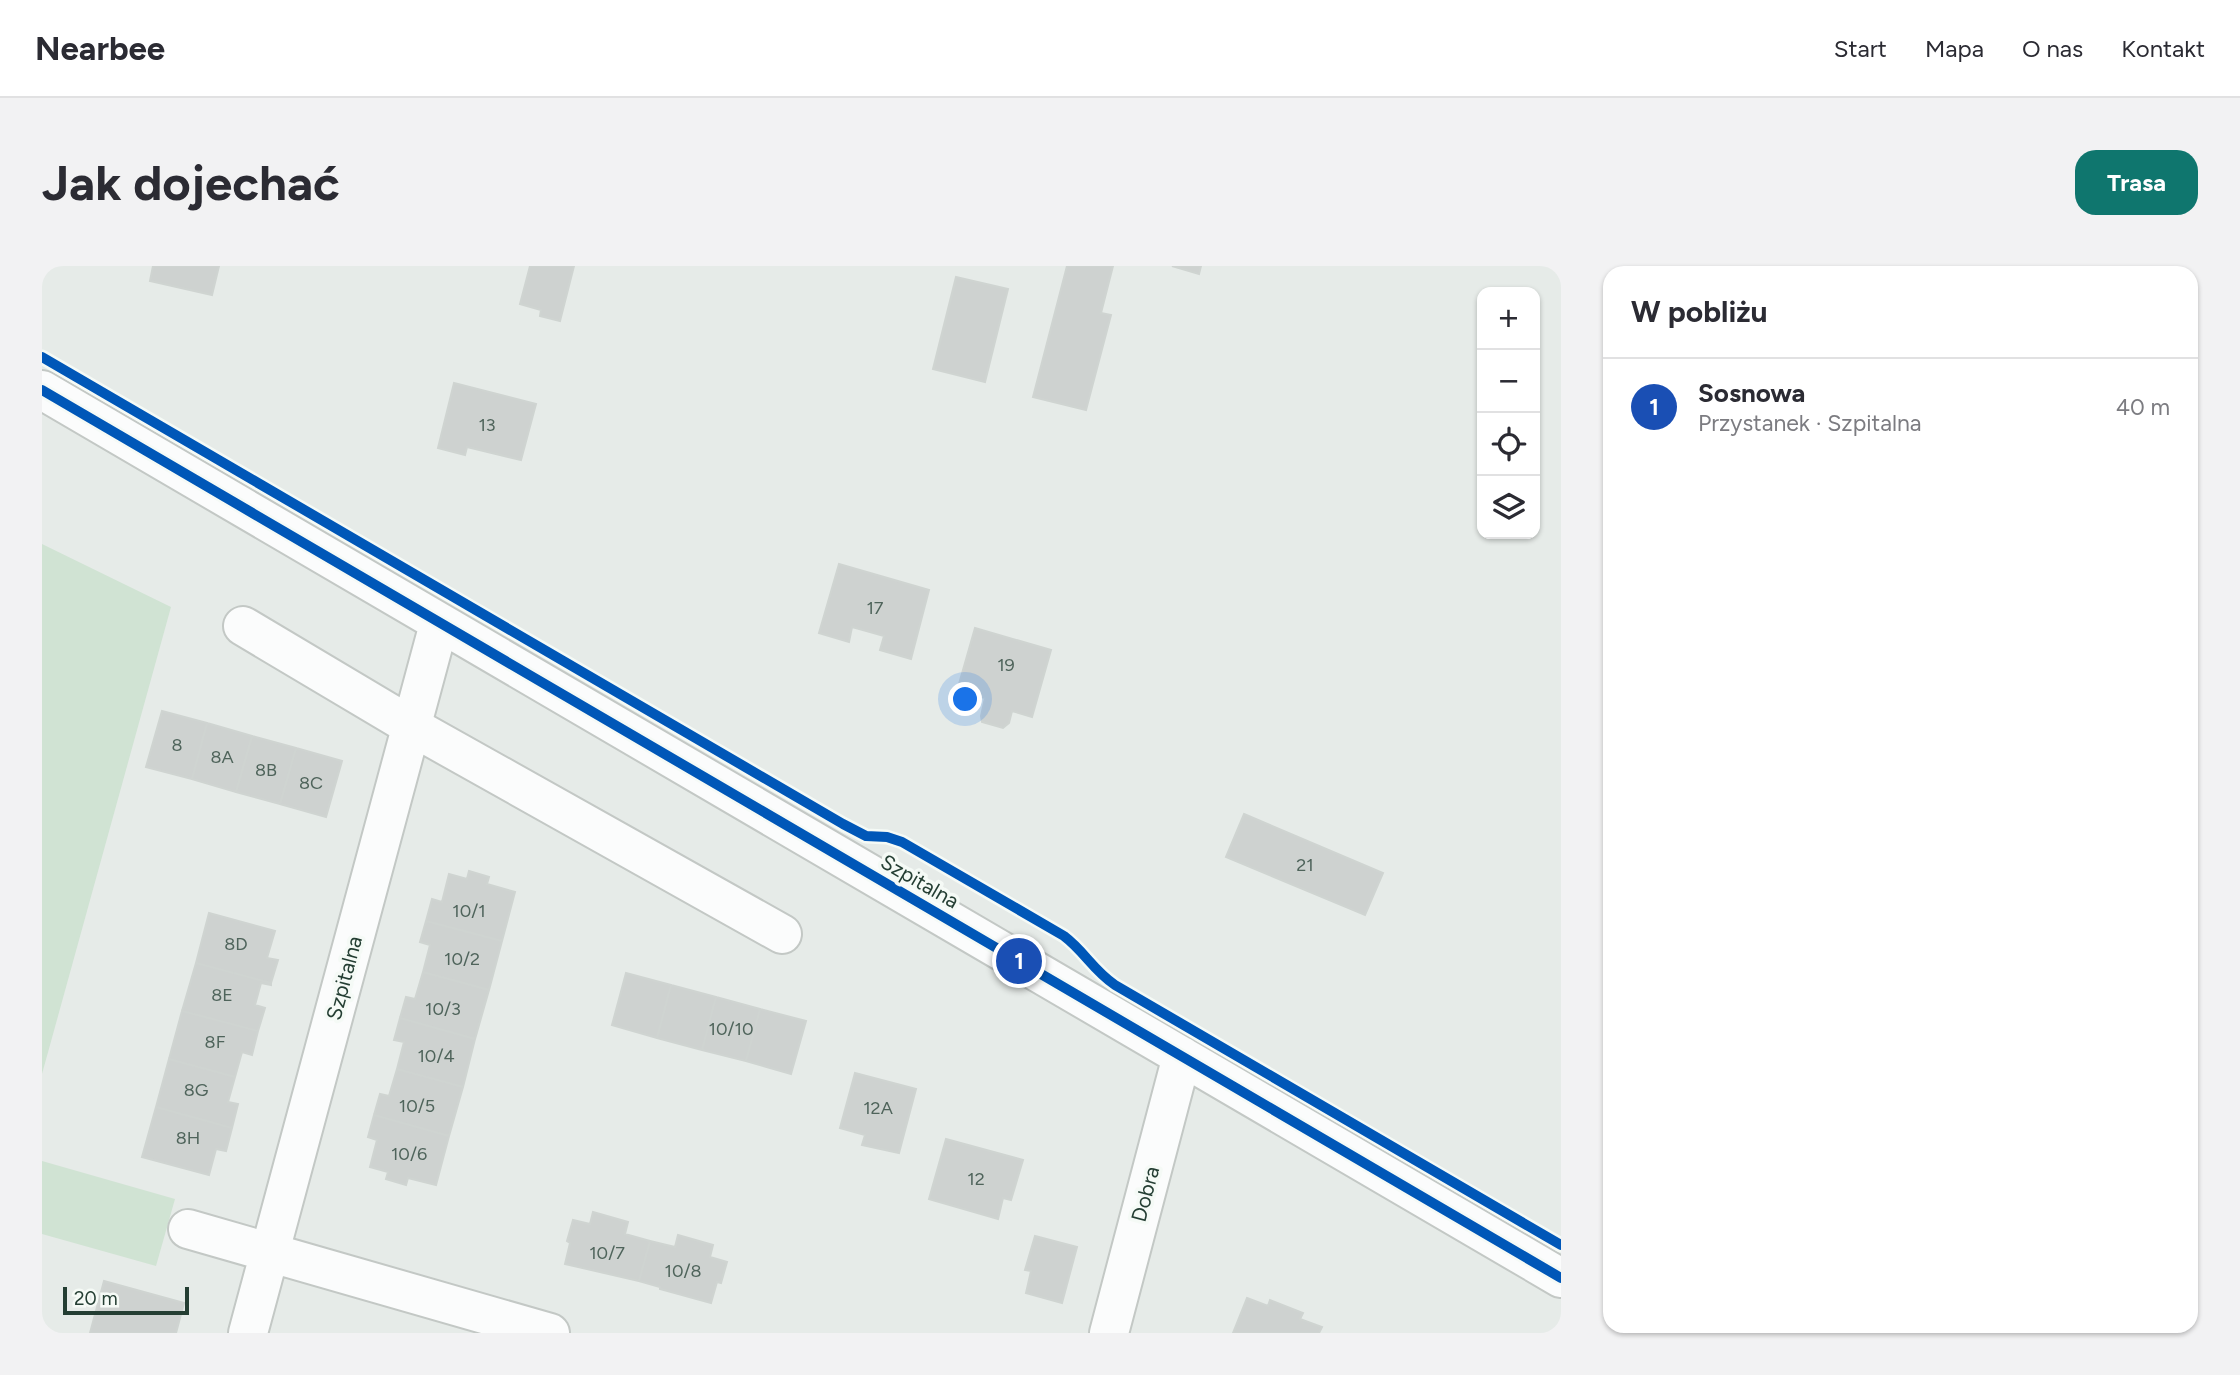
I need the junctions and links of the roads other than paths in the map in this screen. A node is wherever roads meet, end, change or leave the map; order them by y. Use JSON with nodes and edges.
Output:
{"nodes":[{"id":1,"x":42,"y":390,"type":"edge"},
{"id":2,"x":439,"y":624,"type":"junction"},
{"id":3,"x":243,"y":625,"type":"dead end"},
{"id":4,"x":411,"y":726,"type":"junction"},
{"id":5,"x":782,"y":934,"type":"dead end"},
{"id":6,"x":1182,"y":1056,"type":"junction"},
{"id":7,"x":188,"y":1228,"type":"dead end"},
{"id":8,"x":270,"y":1253,"type":"junction"},
{"id":9,"x":1561,"y":1278,"type":"edge"},
{"id":10,"x":248,"y":1333,"type":"edge"},
{"id":11,"x":550,"y":1333,"type":"edge"},
{"id":12,"x":1109,"y":1333,"type":"edge"}],
"edges":[{"from":1,"to":2,"type":"street","name":"Szpitalna"},
{"from":2,"to":4,"type":"street","name":"Szpitalna"},
{"from":2,"to":6,"type":"street","name":"Szpitalna"},
{"from":3,"to":4,"type":"street"},
{"from":4,"to":5,"type":"street"},
{"from":4,"to":8,"type":"street","name":"Szpitalna"},
{"from":6,"to":9,"type":"street","name":"Szpitalna"},
{"from":6,"to":12,"type":"street","name":"Dobra"},
{"from":7,"to":8,"type":"street"},
{"from":8,"to":10,"type":"street","name":"Szpitalna"},
{"from":8,"to":11,"type":"street"}]}
